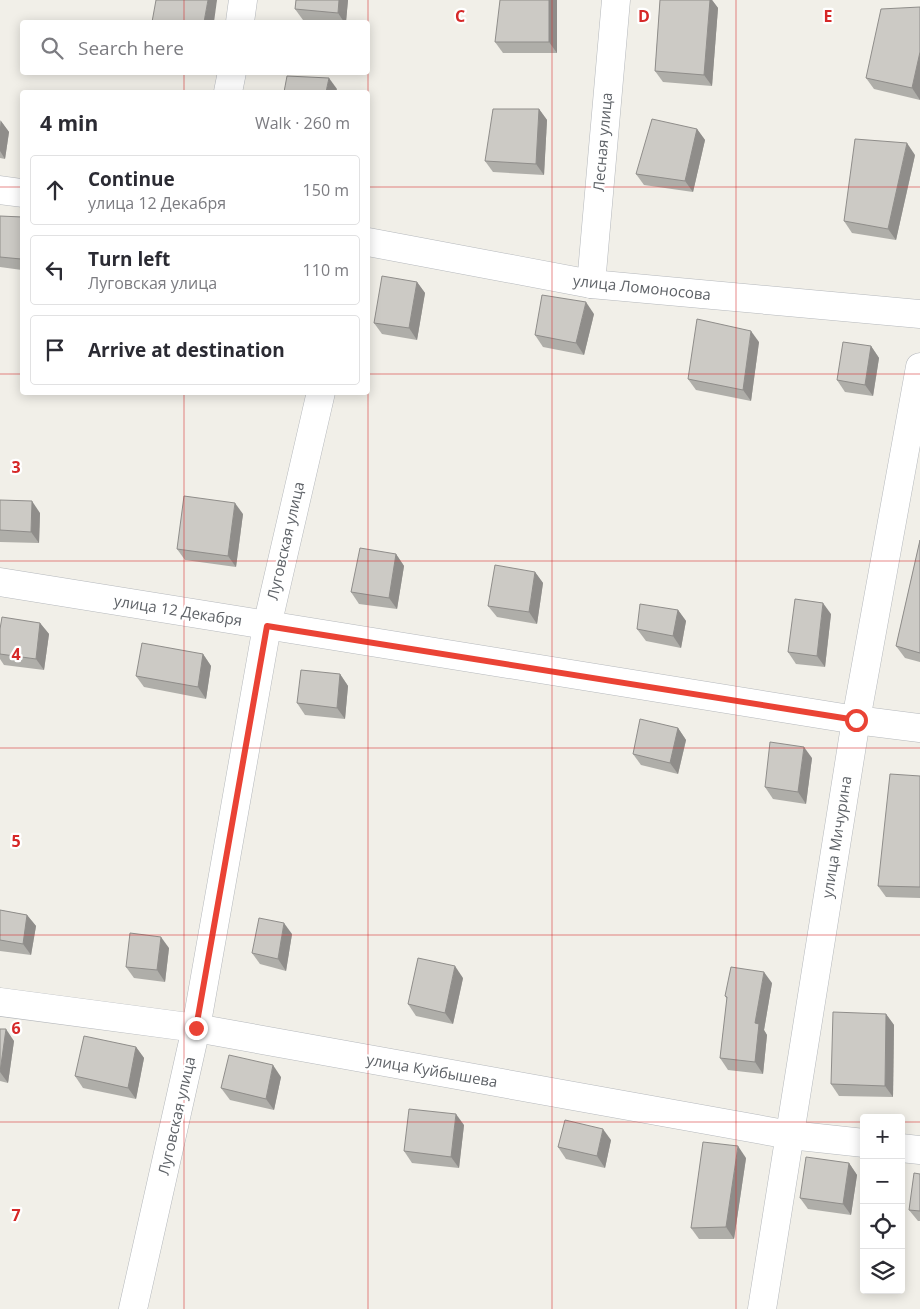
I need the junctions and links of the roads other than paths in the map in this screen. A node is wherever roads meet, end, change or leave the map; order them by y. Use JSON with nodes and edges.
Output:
{"nodes":[{"id":1,"x":243,"y":0,"type":"edge"},
{"id":2,"x":616,"y":0,"type":"edge"},
{"id":3,"x":240,"y":20,"type":"edge"},
{"id":4,"x":231,"y":75,"type":"edge"},
{"id":5,"x":228,"y":90,"type":"edge"},
{"id":6,"x":0,"y":190,"type":"edge"},
{"id":7,"x":20,"y":193,"type":"edge"},
{"id":8,"x":370,"y":242,"type":"edge"},
{"id":9,"x":591,"y":284,"type":"junction"},
{"id":10,"x":920,"y":314,"type":"edge"},
{"id":11,"x":920,"y":367,"type":"edge"},
{"id":12,"x":320,"y":395,"type":"edge"},
{"id":13,"x":0,"y":582,"type":"edge"},
{"id":14,"x":267,"y":626,"type":"junction"},
{"id":15,"x":856,"y":720,"type":"junction"},
{"id":16,"x":920,"y":728,"type":"edge"},
{"id":17,"x":0,"y":1002,"type":"edge"},
{"id":18,"x":196,"y":1028,"type":"junction"},
{"id":19,"x":790,"y":1135,"type":"junction"},
{"id":20,"x":860,"y":1143,"type":"edge"},
{"id":21,"x":905,"y":1148,"type":"edge"},
{"id":22,"x":920,"y":1150,"type":"edge"},
{"id":23,"x":133,"y":1309,"type":"edge"},
{"id":24,"x":762,"y":1309,"type":"edge"}],
"edges":[{"from":1,"to":3,"type":"street"},
{"from":2,"to":9,"type":"street","name":"Лесная улица"},
{"from":4,"to":5,"type":"street"},
{"from":6,"to":7,"type":"street"},
{"from":8,"to":9,"type":"street","name":"улица Ломоносова"},
{"from":9,"to":10,"type":"street","name":"улица Ломоносова"},
{"from":11,"to":15,"type":"street","name":"улица Мичурина"},
{"from":12,"to":14,"type":"street","name":"Луговская улица"},
{"from":13,"to":14,"type":"street","name":"улица 12 Декабря"},
{"from":14,"to":15,"type":"street","name":"улица 12 Декабря"},
{"from":14,"to":18,"type":"street","name":"Луговская улица"},
{"from":15,"to":16,"type":"street","name":"улица 12 Декабря"},
{"from":15,"to":19,"type":"street","name":"улица Мичурина"},
{"from":17,"to":18,"type":"street","name":"улица Куйбышева"},
{"from":18,"to":19,"type":"street","name":"улица Куйбышева"},
{"from":18,"to":23,"type":"street","name":"Луговская улица"},
{"from":19,"to":20,"type":"street","name":"улица Куйбышева"},
{"from":19,"to":24,"type":"street","name":"улица Мичурина"},
{"from":21,"to":22,"type":"street"}]}
